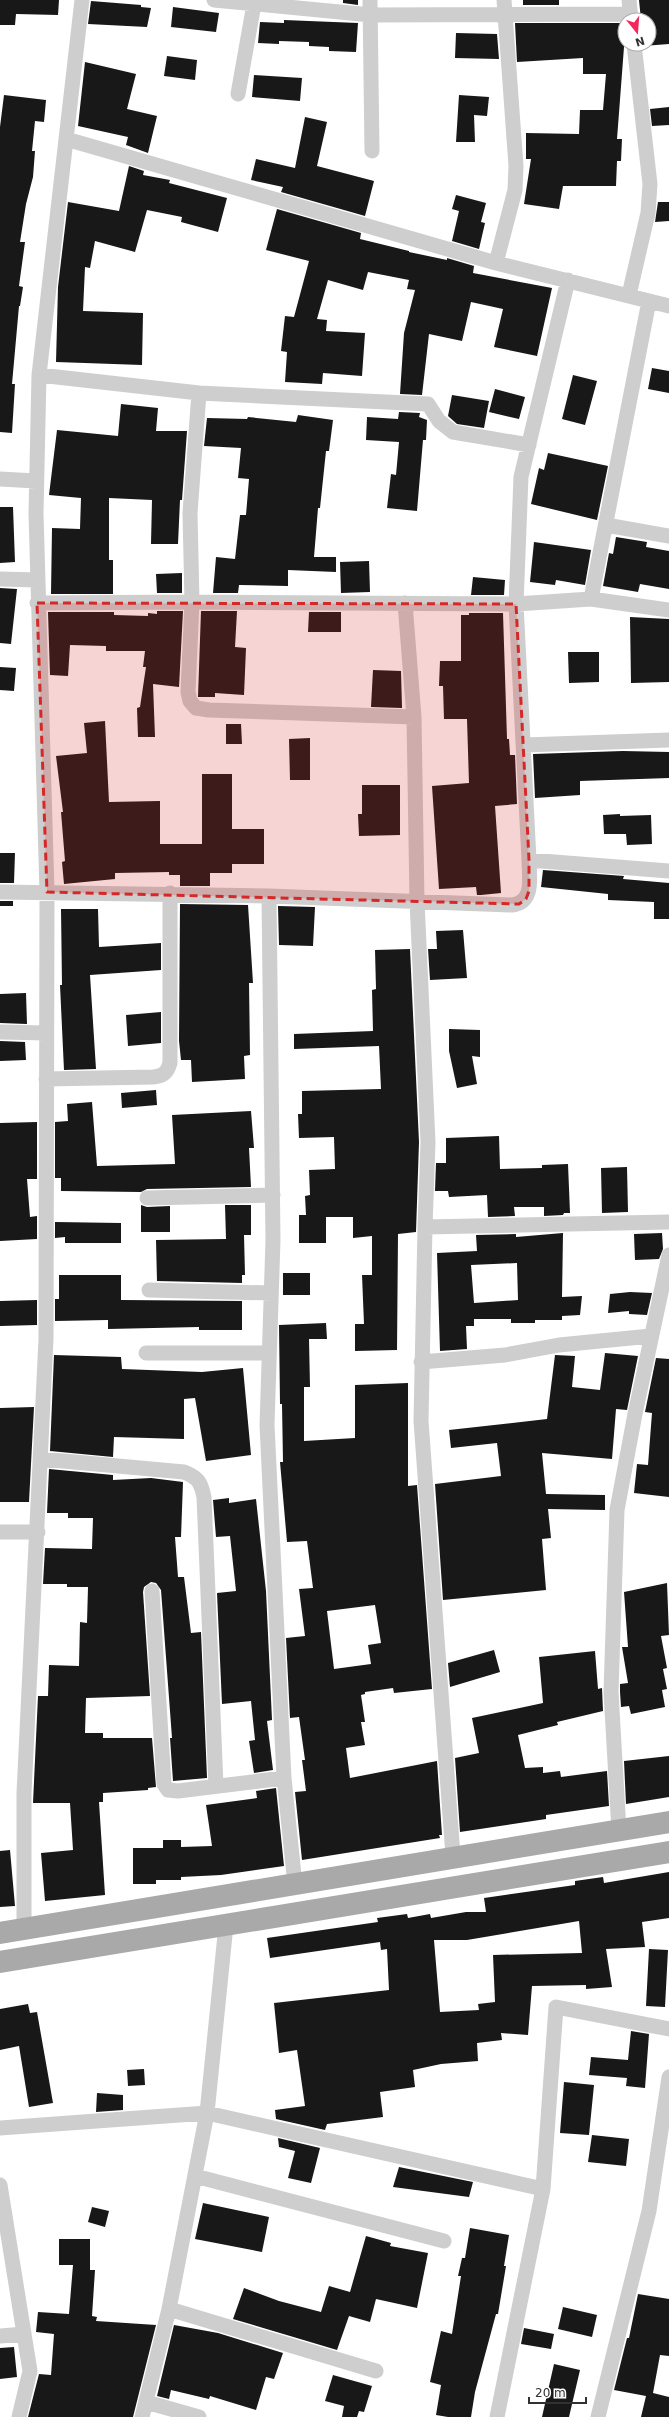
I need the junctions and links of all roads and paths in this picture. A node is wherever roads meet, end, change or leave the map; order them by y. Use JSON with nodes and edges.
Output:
{"nodes":[{"id":1,"x":82,"y":0,"type":"edge"},
{"id":2,"x":214,"y":0,"type":"edge"},
{"id":3,"x":370,"y":0,"type":"edge"},
{"id":4,"x":254,"y":4,"type":"junction"},
{"id":5,"x":504,"y":7,"type":"edge"},
{"id":6,"x":630,"y":11,"type":"edge"},
{"id":7,"x":371,"y":15,"type":"junction"},
{"id":8,"x":635,"y":52,"type":"edge"},
{"id":9,"x":238,"y":94,"type":"dead end"},
{"id":10,"x":66,"y":139,"type":"junction"},
{"id":11,"x":372,"y":151,"type":"dead end"},
{"id":12,"x":496,"y":263,"type":"junction"},
{"id":13,"x":568,"y":280,"type":"junction"},
{"id":14,"x":629,"y":296,"type":"junction"},
{"id":15,"x":650,"y":301,"type":"junction"},
{"id":16,"x":669,"y":306,"type":"edge"},
{"id":17,"x":39,"y":375,"type":"junction"},
{"id":18,"x":199,"y":393,"type":"junction"},
{"id":19,"x":529,"y":445,"type":"junction"},
{"id":20,"x":0,"y":479,"type":"edge"},
{"id":21,"x":36,"y":481,"type":"junction"},
{"id":22,"x":606,"y":525,"type":"junction"},
{"id":23,"x":669,"y":536,"type":"edge"},
{"id":24,"x":0,"y":579,"type":"edge"},
{"id":25,"x":37,"y":580,"type":"junction"},
{"id":26,"x":591,"y":600,"type":"junction"},
{"id":27,"x":192,"y":602,"type":"junction"},
{"id":28,"x":38,"y":603,"type":"junction"},
{"id":29,"x":406,"y":603,"type":"junction"},
{"id":30,"x":516,"y":604,"type":"junction"},
{"id":31,"x":669,"y":610,"type":"edge"},
{"id":32,"x":414,"y":717,"type":"junction"},
{"id":33,"x":669,"y":740,"type":"edge"},
{"id":34,"x":524,"y":745,"type":"junction"},
{"id":35,"x":529,"y":860,"type":"junction"},
{"id":36,"x":669,"y":871,"type":"edge"},
{"id":37,"x":0,"y":892,"type":"edge"},
{"id":38,"x":47,"y":892,"type":"junction"},
{"id":39,"x":170,"y":894,"type":"junction"},
{"id":40,"x":269,"y":896,"type":"junction"},
{"id":41,"x":417,"y":901,"type":"junction"},
{"id":42,"x":0,"y":1032,"type":"edge"},
{"id":43,"x":46,"y":1033,"type":"junction"},
{"id":44,"x":46,"y":1078,"type":"junction"},
{"id":45,"x":273,"y":1194,"type":"junction"},
{"id":46,"x":147,"y":1198,"type":"dead end"},
{"id":47,"x":669,"y":1222,"type":"edge"},
{"id":48,"x":425,"y":1227,"type":"junction"},
{"id":49,"x":669,"y":1255,"type":"edge"},
{"id":50,"x":149,"y":1290,"type":"dead end"},
{"id":51,"x":271,"y":1293,"type":"junction"},
{"id":52,"x":651,"y":1336,"type":"junction"},
{"id":53,"x":146,"y":1353,"type":"dead end"},
{"id":54,"x":268,"y":1353,"type":"junction"},
{"id":55,"x":421,"y":1362,"type":"junction"},
{"id":56,"x":41,"y":1459,"type":"junction"},
{"id":57,"x":0,"y":1532,"type":"edge"},
{"id":58,"x":38,"y":1532,"type":"junction"},
{"id":59,"x":152,"y":1591,"type":"dead end"},
{"id":60,"x":284,"y":1778,"type":"junction"},
{"id":61,"x":216,"y":1786,"type":"junction"},
{"id":62,"x":669,"y":1822,"type":"edge"},
{"id":63,"x":619,"y":1831,"type":"junction"},
{"id":64,"x":669,"y":1852,"type":"edge"},
{"id":65,"x":453,"y":1856,"type":"junction"},
{"id":66,"x":295,"y":1885,"type":"junction"},
{"id":67,"x":226,"y":1926,"type":"junction"},
{"id":68,"x":24,"y":1930,"type":"junction"},
{"id":69,"x":0,"y":1933,"type":"edge"},
{"id":70,"x":0,"y":1962,"type":"edge"},
{"id":71,"x":669,"y":2029,"type":"edge"},
{"id":72,"x":669,"y":2077,"type":"edge"},
{"id":73,"x":207,"y":2113,"type":"junction"},
{"id":74,"x":0,"y":2128,"type":"edge"},
{"id":75,"x":195,"y":2176,"type":"junction"},
{"id":76,"x":0,"y":2184,"type":"edge"},
{"id":77,"x":543,"y":2189,"type":"junction"},
{"id":78,"x":444,"y":2241,"type":"dead end"},
{"id":79,"x":169,"y":2309,"type":"junction"},
{"id":80,"x":24,"y":2334,"type":"junction"},
{"id":81,"x":0,"y":2336,"type":"edge"},
{"id":82,"x":376,"y":2371,"type":"dead end"},
{"id":83,"x":146,"y":2402,"type":"junction"},
{"id":84,"x":19,"y":2417,"type":"edge"},
{"id":85,"x":142,"y":2417,"type":"edge"},
{"id":86,"x":200,"y":2417,"type":"edge"},
{"id":87,"x":497,"y":2417,"type":"edge"},
{"id":88,"x":598,"y":2417,"type":"edge"}],
"edges":[{"from":1,"to":10,"type":"street"},
{"from":2,"to":4,"type":"street"},
{"from":3,"to":7,"type":"street"},
{"from":4,"to":7,"type":"street"},
{"from":4,"to":9,"type":"street"},
{"from":5,"to":6,"type":"street"},
{"from":5,"to":7,"type":"street"},
{"from":5,"to":12,"type":"street"},
{"from":7,"to":11,"type":"street"},
{"from":8,"to":14,"type":"street"},
{"from":10,"to":12,"type":"street"},
{"from":10,"to":17,"type":"street"},
{"from":12,"to":13,"type":"street"},
{"from":13,"to":14,"type":"street"},
{"from":13,"to":19,"type":"street"},
{"from":14,"to":15,"type":"street"},
{"from":15,"to":16,"type":"street"},
{"from":15,"to":22,"type":"street"},
{"from":17,"to":18,"type":"street"},
{"from":17,"to":21,"type":"street"},
{"from":18,"to":19,"type":"street"},
{"from":18,"to":27,"type":"street"},
{"from":19,"to":30,"type":"street"},
{"from":20,"to":21,"type":"street"},
{"from":21,"to":25,"type":"street"},
{"from":22,"to":23,"type":"street"},
{"from":22,"to":26,"type":"street"},
{"from":24,"to":25,"type":"street"},
{"from":25,"to":28,"type":"street"},
{"from":26,"to":30,"type":"street"},
{"from":26,"to":31,"type":"street"},
{"from":27,"to":28,"type":"street"},
{"from":27,"to":29,"type":"street"},
{"from":27,"to":32,"type":"street"},
{"from":28,"to":38,"type":"street"},
{"from":29,"to":30,"type":"street"},
{"from":29,"to":32,"type":"street"},
{"from":30,"to":34,"type":"street"},
{"from":32,"to":41,"type":"street"},
{"from":33,"to":34,"type":"street"},
{"from":34,"to":35,"type":"street"},
{"from":35,"to":36,"type":"street"},
{"from":35,"to":41,"type":"street"},
{"from":37,"to":38,"type":"street"},
{"from":38,"to":39,"type":"street"},
{"from":38,"to":43,"type":"street"},
{"from":39,"to":40,"type":"street"},
{"from":39,"to":44,"type":"street"},
{"from":40,"to":41,"type":"street"},
{"from":40,"to":45,"type":"street"},
{"from":41,"to":48,"type":"street"},
{"from":42,"to":43,"type":"street"},
{"from":43,"to":44,"type":"street"},
{"from":44,"to":56,"type":"street"},
{"from":45,"to":46,"type":"street"},
{"from":45,"to":51,"type":"street"},
{"from":47,"to":48,"type":"street"},
{"from":48,"to":55,"type":"street"},
{"from":49,"to":52,"type":"street"},
{"from":50,"to":51,"type":"street"},
{"from":51,"to":54,"type":"street"},
{"from":52,"to":55,"type":"street"},
{"from":52,"to":63,"type":"street"},
{"from":53,"to":54,"type":"street"},
{"from":54,"to":60,"type":"street"},
{"from":55,"to":65,"type":"street"},
{"from":56,"to":58,"type":"street"},
{"from":56,"to":61,"type":"street"},
{"from":57,"to":58,"type":"street"},
{"from":58,"to":68,"type":"street"},
{"from":59,"to":61,"type":"street"},
{"from":60,"to":61,"type":"street"},
{"from":60,"to":66,"type":"street"},
{"from":62,"to":63,"type":"main road"},
{"from":63,"to":65,"type":"main road"},
{"from":64,"to":67,"type":"main road"},
{"from":65,"to":66,"type":"main road"},
{"from":66,"to":68,"type":"main road"},
{"from":67,"to":70,"type":"main road"},
{"from":67,"to":73,"type":"street"},
{"from":68,"to":69,"type":"main road"},
{"from":71,"to":77,"type":"street"},
{"from":72,"to":88,"type":"street"},
{"from":73,"to":74,"type":"street"},
{"from":73,"to":75,"type":"street"},
{"from":73,"to":77,"type":"street"},
{"from":75,"to":78,"type":"street"},
{"from":75,"to":79,"type":"street"},
{"from":76,"to":80,"type":"street"},
{"from":77,"to":87,"type":"street"},
{"from":79,"to":82,"type":"street"},
{"from":79,"to":83,"type":"street"},
{"from":80,"to":81,"type":"street"},
{"from":80,"to":84,"type":"street"},
{"from":83,"to":85,"type":"street"},
{"from":83,"to":86,"type":"street"}]}
